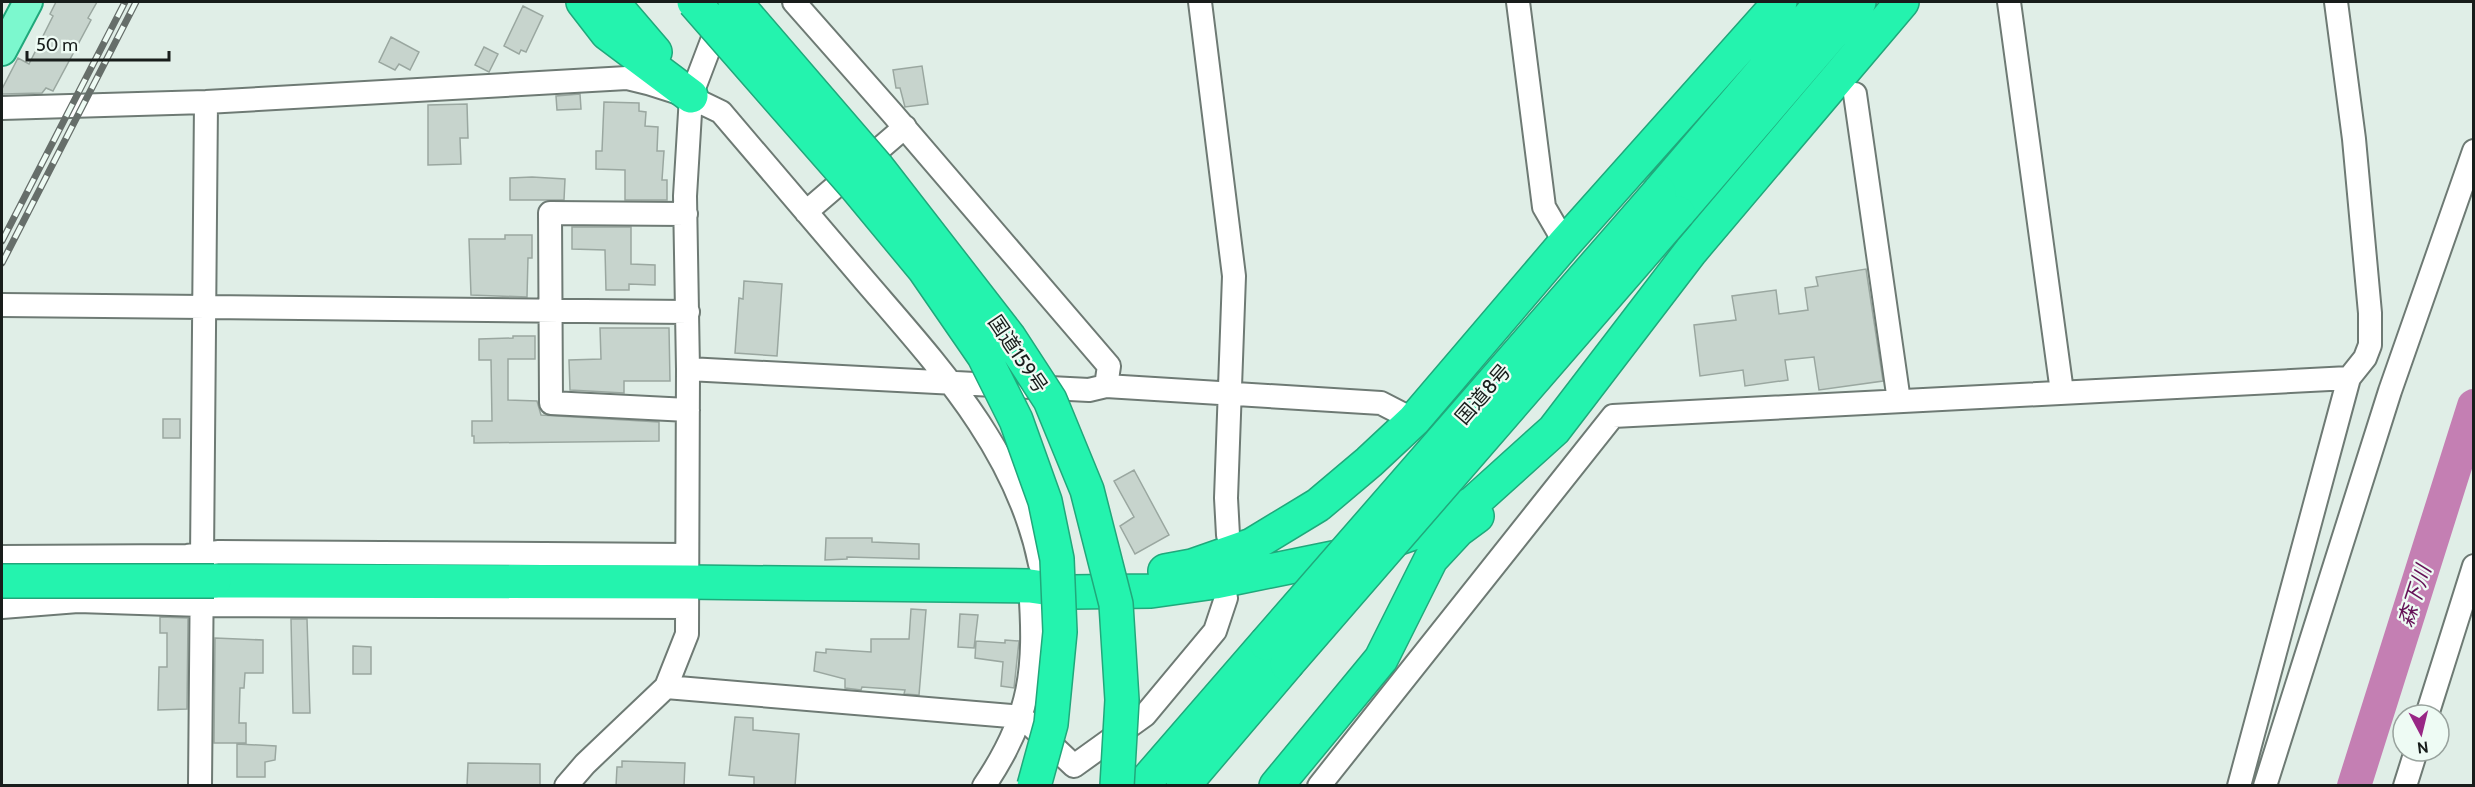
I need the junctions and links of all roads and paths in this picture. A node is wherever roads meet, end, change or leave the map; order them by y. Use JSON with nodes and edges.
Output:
{"nodes":[{"id":1,"x":28,"y":2,"type":"edge"},
{"id":2,"x":583,"y":2,"type":"edge"},
{"id":3,"x":617,"y":2,"type":"edge"},
{"id":4,"x":694,"y":2,"type":"edge"},
{"id":5,"x":727,"y":2,"type":"edge"},
{"id":6,"x":735,"y":2,"type":"edge"},
{"id":7,"x":794,"y":2,"type":"edge"},
{"id":8,"x":1200,"y":2,"type":"edge"},
{"id":9,"x":1518,"y":2,"type":"edge"},
{"id":10,"x":1780,"y":2,"type":"edge"},
{"id":11,"x":1822,"y":2,"type":"edge"},
{"id":12,"x":1859,"y":2,"type":"edge"},
{"id":13,"x":1902,"y":2,"type":"edge"},
{"id":14,"x":2008,"y":2,"type":"edge"},
{"id":15,"x":2336,"y":2,"type":"edge"},
{"id":16,"x":2,"y":51,"type":"edge"},
{"id":17,"x":1844,"y":83,"type":"junction"},
{"id":18,"x":692,"y":96,"type":"junction"},
{"id":19,"x":206,"y":102,"type":"junction"},
{"id":20,"x":2,"y":108,"type":"edge"},
{"id":21,"x":905,"y":128,"type":"junction"},
{"id":22,"x":1862,"y":151,"type":"junction"},
{"id":23,"x":2474,"y":151,"type":"edge"},
{"id":24,"x":1668,"y":203,"type":"junction"},
{"id":25,"x":806,"y":212,"type":"junction"},
{"id":26,"x":686,"y":214,"type":"junction"},
{"id":27,"x":1565,"y":243,"type":"junction"},
{"id":28,"x":2,"y":305,"type":"edge"},
{"id":29,"x":204,"y":307,"type":"junction"},
{"id":30,"x":550,"y":310,"type":"junction"},
{"id":31,"x":688,"y":312,"type":"junction"},
{"id":32,"x":688,"y":369,"type":"junction"},
{"id":33,"x":2349,"y":378,"type":"junction"},
{"id":34,"x":953,"y":384,"type":"junction"},
{"id":35,"x":1106,"y":386,"type":"junction"},
{"id":36,"x":2062,"y":392,"type":"junction"},
{"id":37,"x":1231,"y":394,"type":"junction"},
{"id":38,"x":1899,"y":401,"type":"junction"},
{"id":39,"x":688,"y":410,"type":"junction"},
{"id":40,"x":1414,"y":420,"type":"junction"},
{"id":41,"x":1554,"y":430,"type":"junction"},
{"id":42,"x":1228,"y":535,"type":"dead end"},
{"id":43,"x":2,"y":557,"type":"edge"},
{"id":44,"x":2474,"y":566,"type":"edge"},
{"id":45,"x":1035,"y":575,"type":"junction"},
{"id":46,"x":206,"y":580,"type":"junction"},
{"id":47,"x":2,"y":581,"type":"edge"},
{"id":48,"x":687,"y":581,"type":"junction"},
{"id":49,"x":1226,"y":598,"type":"dead end"},
{"id":50,"x":2,"y":607,"type":"edge"},
{"id":51,"x":1277,"y":654,"type":"junction"},
{"id":52,"x":666,"y":687,"type":"junction"},
{"id":53,"x":2431,"y":703,"type":"edge"},
{"id":54,"x":1022,"y":717,"type":"junction"},
{"id":55,"x":2412,"y":763,"type":"edge"},
{"id":56,"x":200,"y":786,"type":"edge"},
{"id":57,"x":566,"y":786,"type":"edge"},
{"id":58,"x":984,"y":786,"type":"edge"},
{"id":59,"x":1034,"y":786,"type":"edge"},
{"id":60,"x":1117,"y":786,"type":"edge"},
{"id":61,"x":1142,"y":786,"type":"edge"},
{"id":62,"x":1182,"y":786,"type":"edge"},
{"id":63,"x":1276,"y":786,"type":"edge"},
{"id":64,"x":1319,"y":786,"type":"edge"},
{"id":65,"x":2240,"y":786,"type":"edge"},
{"id":66,"x":2265,"y":786,"type":"edge"},
{"id":67,"x":2405,"y":786,"type":"edge"}],
"edges":[{"from":1,"to":16,"type":"main road"},
{"from":2,"to":18,"type":"highway"},
{"from":3,"to":18,"type":"highway"},
{"from":4,"to":59,"type":"highway","name":"国道159号","bridge":true},
{"from":5,"to":18,"type":"street"},
{"from":6,"to":60,"type":"highway","name":"国道159号","bridge":true},
{"from":7,"to":21,"type":"street"},
{"from":8,"to":37,"type":"street"},
{"from":9,"to":27,"type":"street"},
{"from":10,"to":27,"type":"highway"},
{"from":11,"to":24,"type":"highway","name":"国道8号"},
{"from":12,"to":24,"type":"highway","name":"国道8号"},
{"from":13,"to":17,"type":"highway"},
{"from":14,"to":36,"type":"street"},
{"from":15,"to":33,"type":"street"},
{"from":17,"to":22,"type":"street"},
{"from":17,"to":22,"type":"street"},
{"from":17,"to":41,"type":"highway"},
{"from":18,"to":19,"type":"street"},
{"from":18,"to":25,"type":"street"},
{"from":18,"to":26,"type":"street"},
{"from":19,"to":20,"type":"street"},
{"from":19,"to":29,"type":"street"},
{"from":21,"to":25,"type":"street"},
{"from":21,"to":35,"type":"street"},
{"from":22,"to":38,"type":"street"},
{"from":23,"to":66,"type":"street"},
{"from":24,"to":51,"type":"highway","name":"国道8号","bridge":true},
{"from":25,"to":34,"type":"street"},
{"from":26,"to":30,"type":"street"},
{"from":26,"to":31,"type":"street"},
{"from":27,"to":40,"type":"highway"},
{"from":28,"to":29,"type":"street"},
{"from":29,"to":30,"type":"street"},
{"from":29,"to":46,"type":"street"},
{"from":30,"to":31,"type":"street"},
{"from":30,"to":39,"type":"street"},
{"from":31,"to":32,"type":"street"},
{"from":32,"to":34,"type":"street"},
{"from":32,"to":39,"type":"street"},
{"from":33,"to":36,"type":"street"},
{"from":33,"to":65,"type":"street"},
{"from":34,"to":35,"type":"street"},
{"from":34,"to":45,"type":"street"},
{"from":35,"to":37,"type":"street"},
{"from":36,"to":38,"type":"street"},
{"from":37,"to":40,"type":"street"},
{"from":37,"to":42,"type":"street"},
{"from":38,"to":64,"type":"street"},
{"from":39,"to":48,"type":"street"},
{"from":40,"to":45,"type":"highway"},
{"from":41,"to":45,"type":"highway"},
{"from":41,"to":63,"type":"highway"},
{"from":43,"to":46,"type":"street"},
{"from":44,"to":53,"type":"street"},
{"from":45,"to":48,"type":"highway"},
{"from":45,"to":54,"type":"street"},
{"from":46,"to":47,"type":"highway","bridge":true},
{"from":46,"to":48,"type":"highway"},
{"from":46,"to":48,"type":"street"},
{"from":46,"to":48,"type":"street"},
{"from":46,"to":50,"type":"street"},
{"from":46,"to":56,"type":"street"},
{"from":48,"to":52,"type":"street"},
{"from":49,"to":54,"type":"street"},
{"from":51,"to":61,"type":"highway","name":"国道8号"},
{"from":51,"to":62,"type":"highway","name":"国道8号"},
{"from":52,"to":54,"type":"street"},
{"from":52,"to":57,"type":"street"},
{"from":54,"to":58,"type":"street"},
{"from":55,"to":67,"type":"street"}]}
